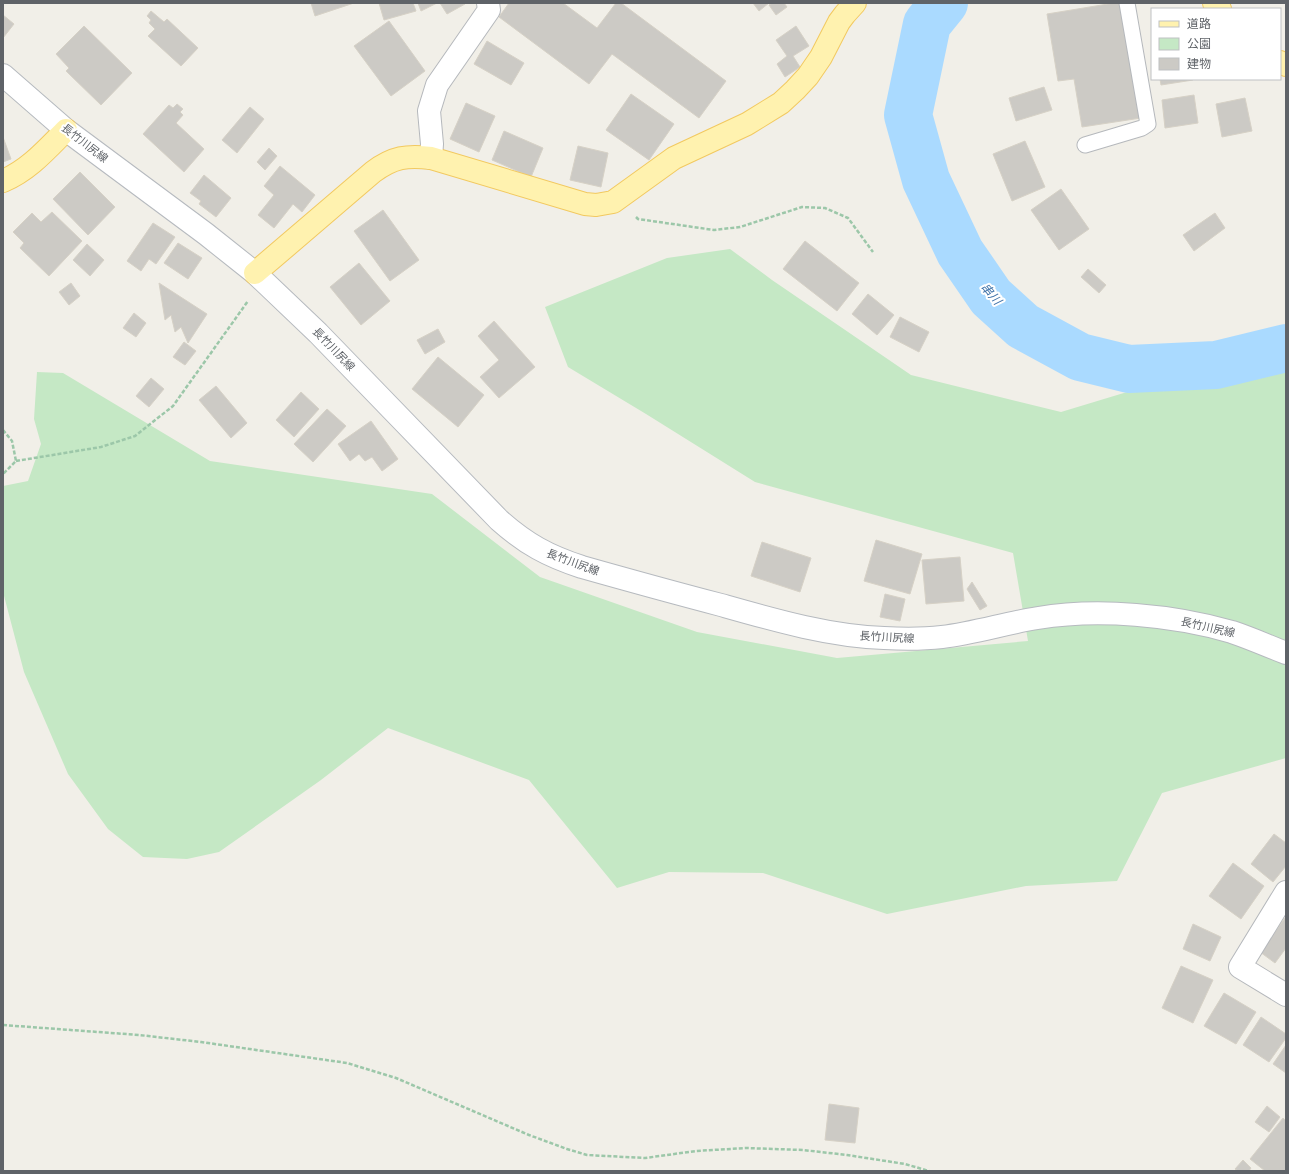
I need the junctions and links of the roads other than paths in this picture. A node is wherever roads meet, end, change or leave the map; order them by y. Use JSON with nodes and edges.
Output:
{"nodes":[{"id":1,"x":488,"y":3,"type":"edge"},
{"id":2,"x":855,"y":3,"type":"edge"},
{"id":3,"x":1127,"y":3,"type":"edge"},
{"id":4,"x":3,"y":75,"type":"edge"},
{"id":5,"x":66,"y":130,"type":"junction"},
{"id":6,"x":1085,"y":145,"type":"dead end"},
{"id":7,"x":431,"y":158,"type":"junction"},
{"id":8,"x":3,"y":181,"type":"edge"},
{"id":9,"x":255,"y":274,"type":"junction"},
{"id":10,"x":1286,"y":654,"type":"edge"},
{"id":11,"x":1286,"y":892,"type":"edge"},
{"id":12,"x":1286,"y":994,"type":"edge"}],
"edges":[{"from":1,"to":7,"type":"main road"},
{"from":2,"to":7,"type":"main road"},
{"from":3,"to":6,"type":"lane"},
{"from":4,"to":5,"type":"main road","name":"長竹川尻線"},
{"from":5,"to":8,"type":"main road"},
{"from":5,"to":9,"type":"main road","name":"長竹川尻線"},
{"from":7,"to":9,"type":"main road"},
{"from":9,"to":10,"type":"main road","name":"長竹川尻線"},
{"from":11,"to":12,"type":"main road"}]}
